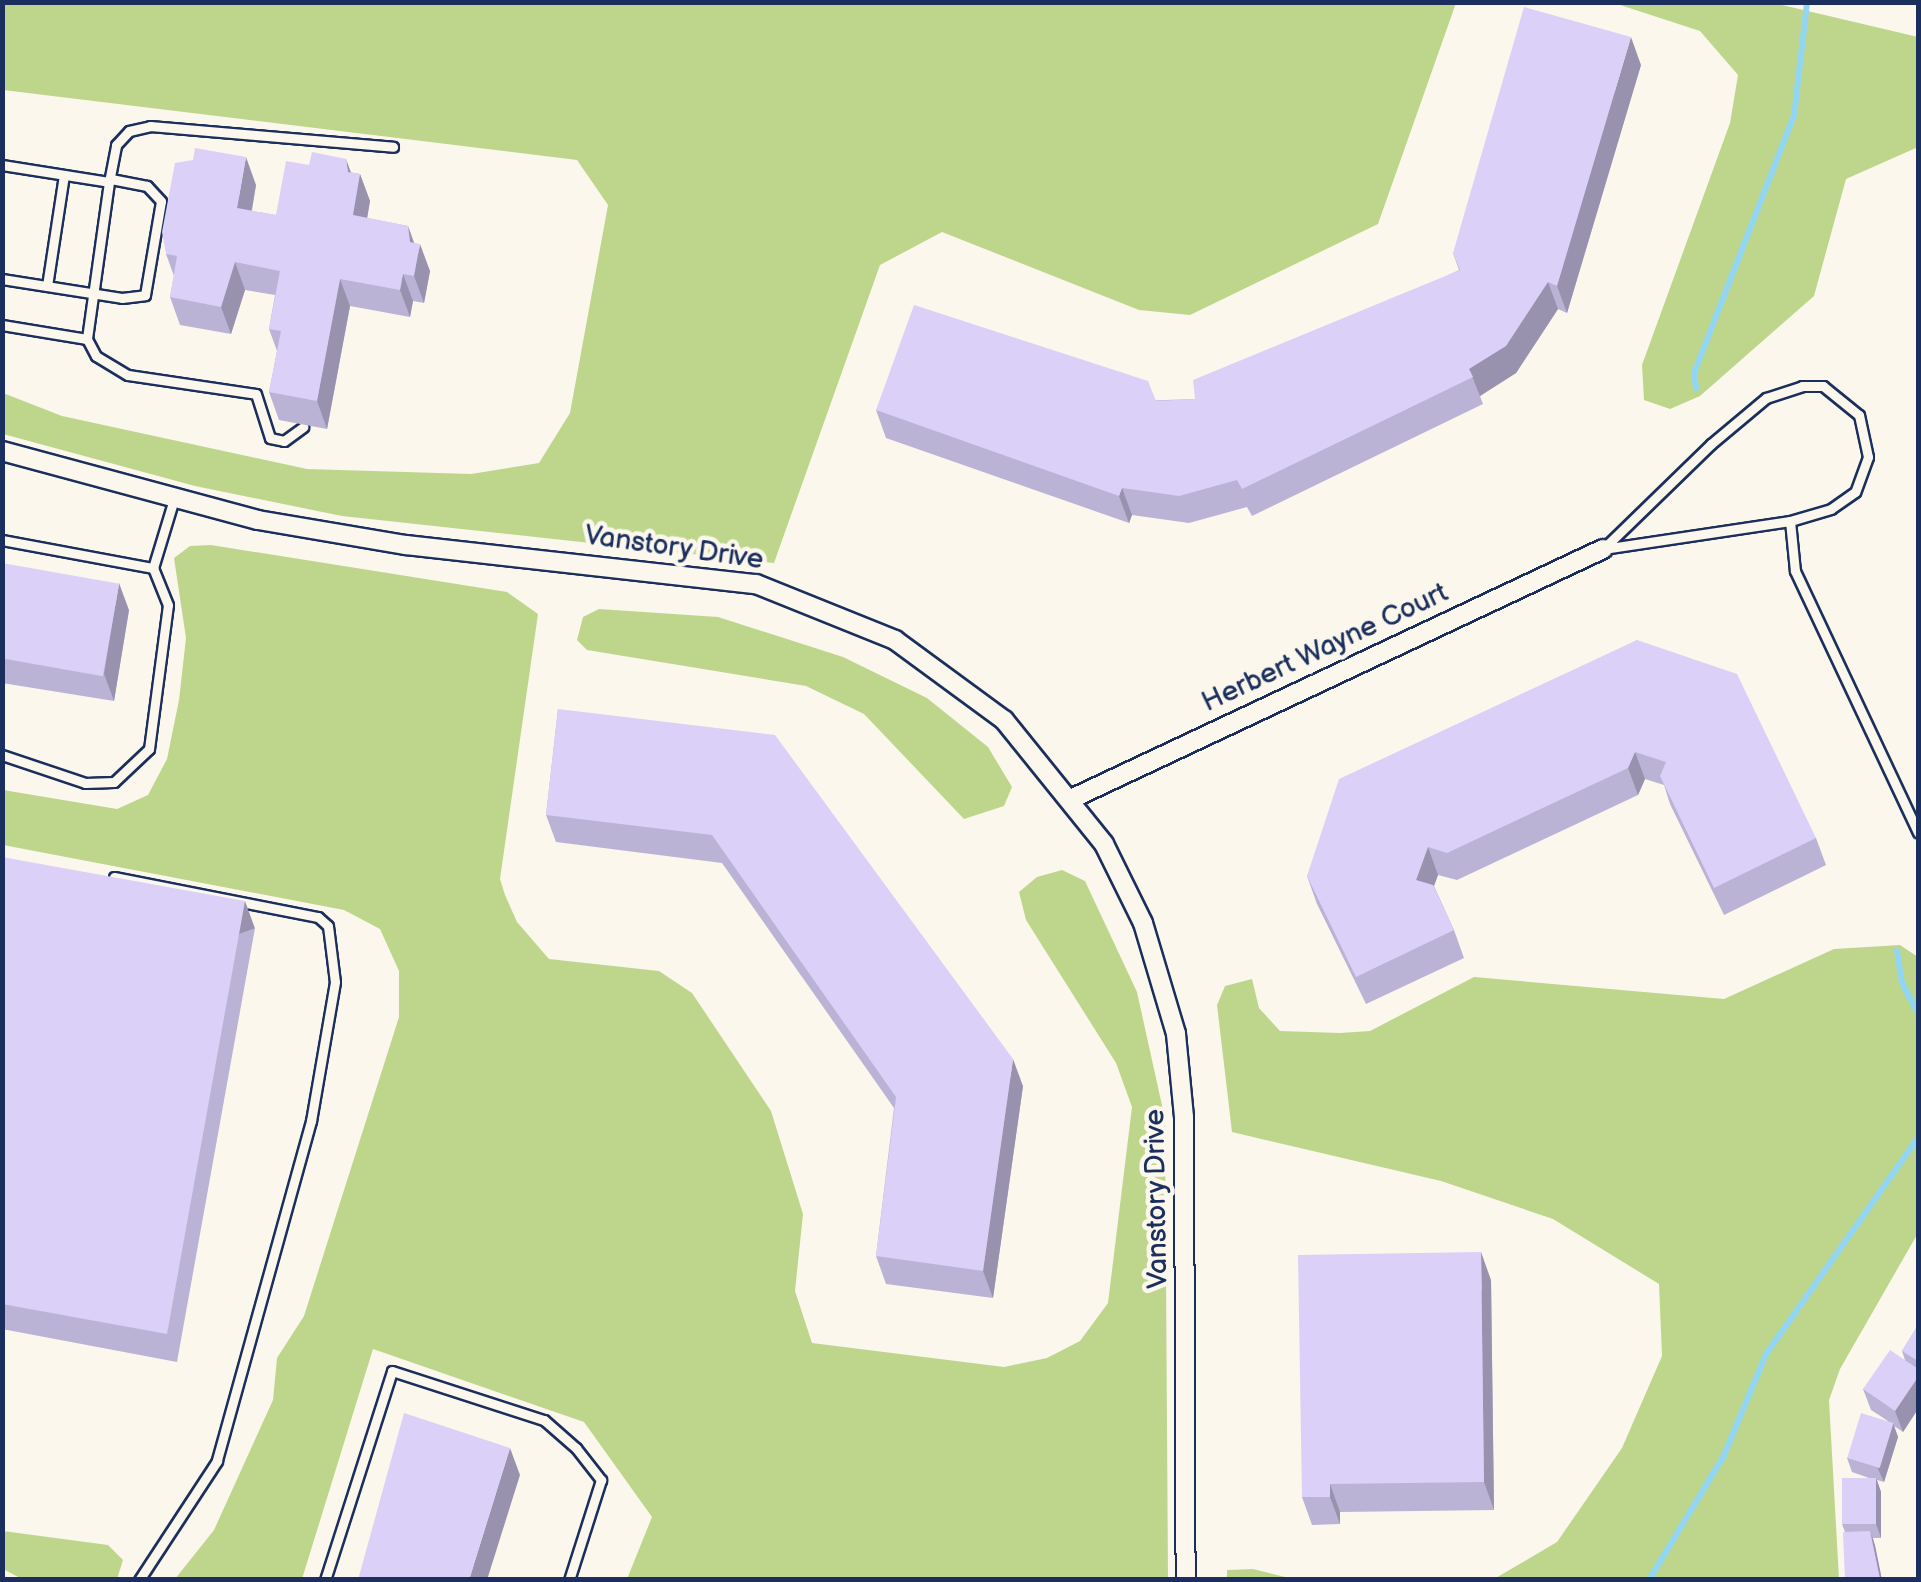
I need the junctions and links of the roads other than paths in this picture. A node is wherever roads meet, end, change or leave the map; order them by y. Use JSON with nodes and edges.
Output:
{"nodes":[{"id":1,"x":394,"y":148,"type":"dead end"},
{"id":2,"x":2,"y":165,"type":"edge"},
{"id":3,"x":64,"y":175,"type":"junction"},
{"id":4,"x":110,"y":181,"type":"junction"},
{"id":5,"x":2,"y":279,"type":"edge"},
{"id":6,"x":48,"y":286,"type":"junction"},
{"id":7,"x":94,"y":293,"type":"junction"},
{"id":8,"x":2,"y":325,"type":"edge"},
{"id":9,"x":87,"y":338,"type":"junction"},
{"id":10,"x":303,"y":428,"type":"dead end"},
{"id":11,"x":2,"y":451,"type":"edge"},
{"id":12,"x":173,"y":502,"type":"junction"},
{"id":13,"x":1790,"y":521,"type":"junction"},
{"id":14,"x":2,"y":540,"type":"edge"},
{"id":15,"x":1603,"y":549,"type":"junction"},
{"id":16,"x":153,"y":568,"type":"junction"},
{"id":17,"x":2,"y":755,"type":"edge"},
{"id":18,"x":1072,"y":799,"type":"junction"},
{"id":19,"x":1918,"y":832,"type":"edge"},
{"id":20,"x":100,"y":875,"type":"edge"},
{"id":21,"x":139,"y":1580,"type":"edge"},
{"id":22,"x":324,"y":1580,"type":"edge"},
{"id":23,"x":569,"y":1580,"type":"edge"},
{"id":24,"x":1186,"y":1580,"type":"edge"}],
"edges":[{"from":1,"to":4,"type":"lane"},
{"from":2,"to":3,"type":"lane"},
{"from":3,"to":4,"type":"lane"},
{"from":3,"to":6,"type":"lane"},
{"from":4,"to":7,"type":"lane"},
{"from":4,"to":7,"type":"lane"},
{"from":5,"to":6,"type":"lane"},
{"from":6,"to":7,"type":"lane"},
{"from":7,"to":9,"type":"lane"},
{"from":8,"to":9,"type":"lane"},
{"from":9,"to":10,"type":"lane"},
{"from":11,"to":12,"type":"street","name":"Vanstory Drive"},
{"from":12,"to":16,"type":"lane"},
{"from":12,"to":18,"type":"street","name":"Vanstory Drive"},
{"from":13,"to":15,"type":"lane"},
{"from":13,"to":15,"type":"lane"},
{"from":13,"to":19,"type":"lane"},
{"from":14,"to":16,"type":"lane"},
{"from":15,"to":18,"type":"street","name":"Herbert Wayne Court"},
{"from":16,"to":17,"type":"lane"},
{"from":18,"to":24,"type":"street","name":"Vanstory Drive"},
{"from":20,"to":21,"type":"lane"},
{"from":22,"to":23,"type":"lane"}]}
